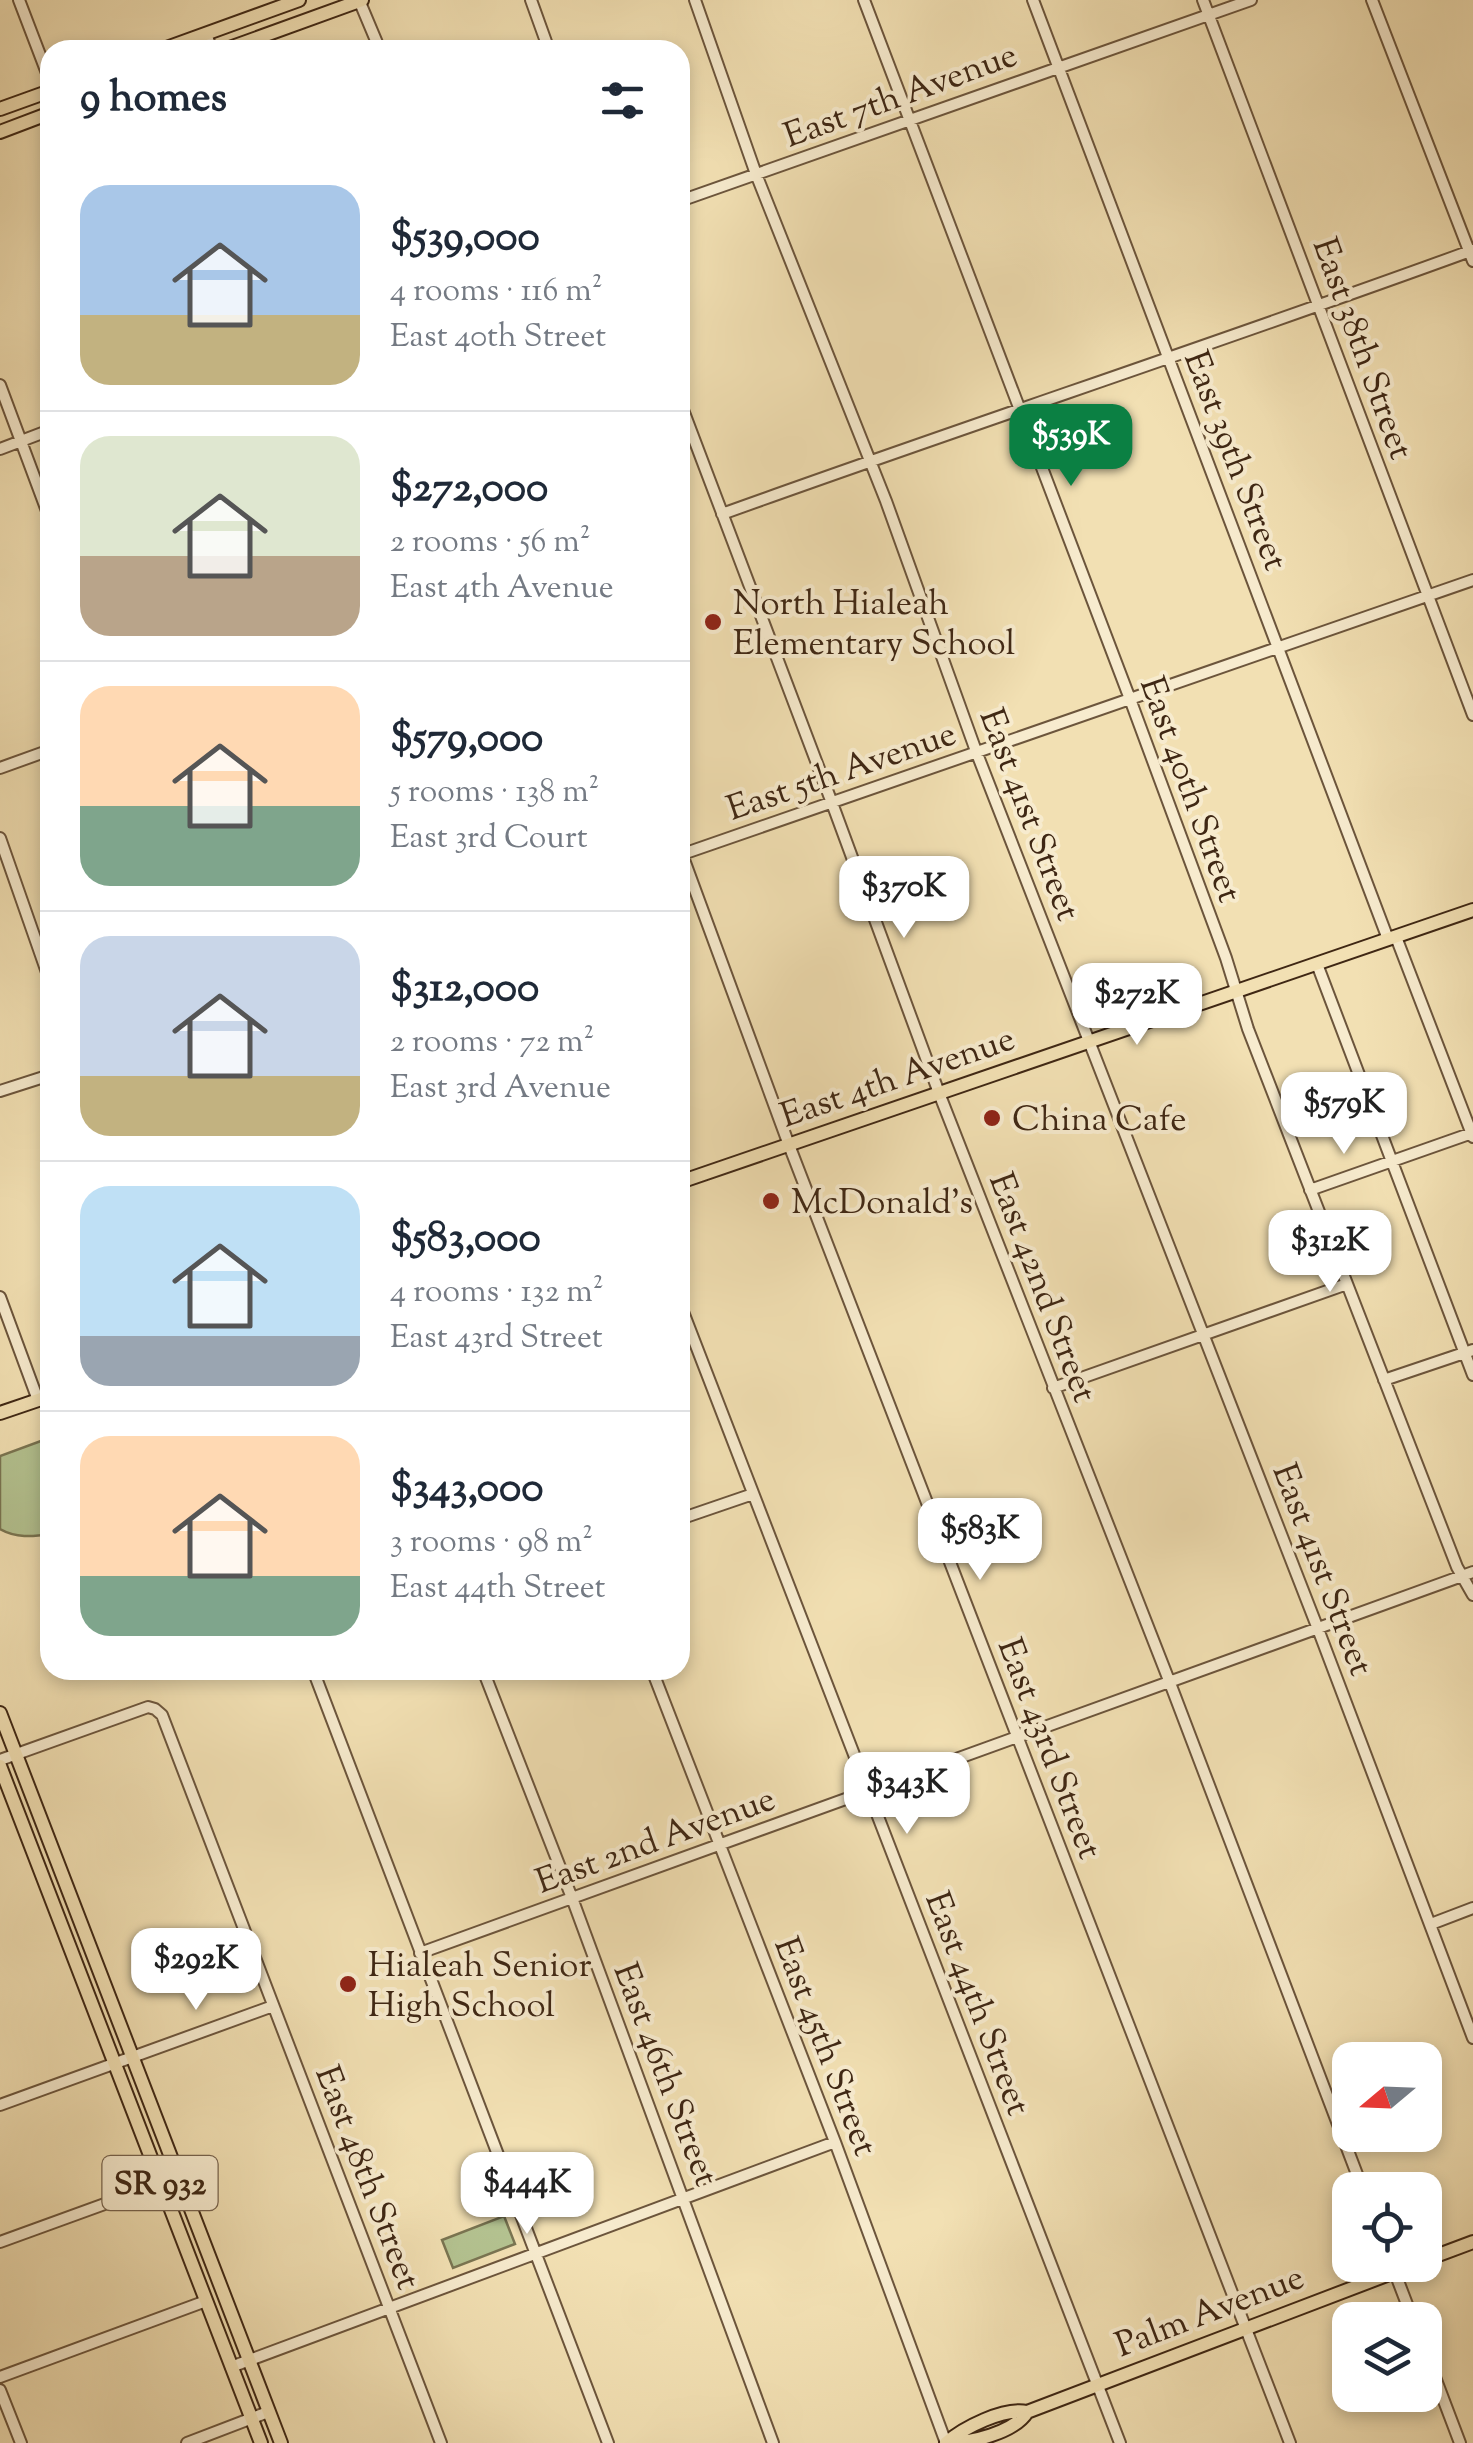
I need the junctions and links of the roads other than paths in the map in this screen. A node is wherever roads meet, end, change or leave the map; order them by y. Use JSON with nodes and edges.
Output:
{"nodes":[{"id":1,"x":19,"y":0,"type":"edge"},
{"id":2,"x":298,"y":0,"type":"edge"},
{"id":3,"x":360,"y":0,"type":"edge"},
{"id":4,"x":531,"y":0,"type":"edge"},
{"id":5,"x":695,"y":0,"type":"edge"},
{"id":6,"x":864,"y":0,"type":"edge"},
{"id":7,"x":1033,"y":0,"type":"edge"},
{"id":8,"x":1202,"y":0,"type":"edge"},
{"id":9,"x":1251,"y":0,"type":"edge"},
{"id":10,"x":1372,"y":0,"type":"edge"},
{"id":11,"x":1209,"y":16,"type":"junction"},
{"id":12,"x":206,"y":34,"type":"junction"},
{"id":13,"x":189,"y":40,"type":"edge"},
{"id":14,"x":208,"y":40,"type":"edge"},
{"id":15,"x":251,"y":40,"type":"edge"},
{"id":16,"x":376,"y":40,"type":"edge"},
{"id":17,"x":545,"y":40,"type":"edge"},
{"id":18,"x":40,"y":55,"type":"edge"},
{"id":19,"x":1058,"y":67,"type":"junction"},
{"id":20,"x":40,"y":94,"type":"edge"},
{"id":21,"x":0,"y":109,"type":"edge"},
{"id":22,"x":40,"y":118,"type":"edge"},
{"id":23,"x":908,"y":120,"type":"junction"},
{"id":24,"x":0,"y":132,"type":"edge"},
{"id":25,"x":756,"y":174,"type":"junction"},
{"id":26,"x":690,"y":198,"type":"edge"},
{"id":27,"x":1472,"y":254,"type":"edge"},
{"id":28,"x":1319,"y":306,"type":"junction"},
{"id":29,"x":1169,"y":359,"type":"junction"},
{"id":30,"x":0,"y":385,"type":"edge"},
{"id":31,"x":1020,"y":408,"type":"junction"},
{"id":32,"x":690,"y":429,"type":"edge"},
{"id":33,"x":40,"y":434,"type":"edge"},
{"id":34,"x":21,"y":442,"type":"junction"},
{"id":35,"x":0,"y":448,"type":"edge"},
{"id":36,"x":870,"y":461,"type":"junction"},
{"id":37,"x":40,"y":493,"type":"edge"},
{"id":38,"x":722,"y":514,"type":"junction"},
{"id":39,"x":1473,"y":580,"type":"edge"},
{"id":40,"x":1426,"y":596,"type":"junction"},
{"id":41,"x":1278,"y":648,"type":"junction"},
{"id":42,"x":1130,"y":699,"type":"junction"},
{"id":43,"x":1473,"y":716,"type":"edge"},
{"id":44,"x":976,"y":751,"type":"junction"},
{"id":45,"x":40,"y":754,"type":"edge"},
{"id":46,"x":0,"y":768,"type":"edge"},
{"id":47,"x":832,"y":803,"type":"junction"},
{"id":48,"x":0,"y":838,"type":"edge"},
{"id":49,"x":690,"y":850,"type":"edge"},
{"id":50,"x":690,"y":877,"type":"edge"},
{"id":51,"x":1473,"y":910,"type":"edge"},
{"id":52,"x":1392,"y":938,"type":"junction"},
{"id":53,"x":40,"y":953,"type":"edge"},
{"id":54,"x":1317,"y":964,"type":"junction"},
{"id":55,"x":1236,"y":992,"type":"junction"},
{"id":56,"x":1090,"y":1042,"type":"junction"},
{"id":57,"x":40,"y":1078,"type":"edge"},
{"id":58,"x":0,"y":1091,"type":"edge"},
{"id":59,"x":938,"y":1094,"type":"junction"},
{"id":60,"x":1472,"y":1135,"type":"edge"},
{"id":61,"x":789,"y":1145,"type":"junction"},
{"id":62,"x":1390,"y":1161,"type":"junction"},
{"id":63,"x":690,"y":1179,"type":"edge"},
{"id":64,"x":1310,"y":1190,"type":"junction"},
{"id":65,"x":1347,"y":1284,"type":"junction"},
{"id":66,"x":0,"y":1297,"type":"edge"},
{"id":67,"x":690,"y":1330,"type":"edge"},
{"id":68,"x":1203,"y":1335,"type":"junction"},
{"id":69,"x":1469,"y":1351,"type":"edge"},
{"id":70,"x":1473,"y":1376,"type":"edge"},
{"id":71,"x":1384,"y":1380,"type":"junction"},
{"id":72,"x":1054,"y":1388,"type":"junction"},
{"id":73,"x":40,"y":1389,"type":"edge"},
{"id":74,"x":40,"y":1399,"type":"edge"},
{"id":75,"x":0,"y":1413,"type":"edge"},
{"id":76,"x":753,"y":1494,"type":"junction"},
{"id":77,"x":690,"y":1516,"type":"edge"},
{"id":78,"x":1468,"y":1573,"type":"edge"},
{"id":79,"x":1473,"y":1595,"type":"edge"},
{"id":80,"x":1318,"y":1630,"type":"junction"},
{"id":81,"x":316,"y":1680,"type":"edge"},
{"id":82,"x":486,"y":1680,"type":"edge"},
{"id":83,"x":656,"y":1680,"type":"edge"},
{"id":84,"x":1170,"y":1683,"type":"junction"},
{"id":85,"x":0,"y":1713,"type":"edge"},
{"id":86,"x":1018,"y":1736,"type":"junction"},
{"id":87,"x":16,"y":1754,"type":"junction"},
{"id":88,"x":0,"y":1763,"type":"edge"},
{"id":89,"x":868,"y":1792,"type":"junction"},
{"id":90,"x":718,"y":1844,"type":"junction"},
{"id":91,"x":572,"y":1898,"type":"junction"},
{"id":92,"x":1473,"y":1908,"type":"edge"},
{"id":93,"x":1430,"y":1924,"type":"junction"},
{"id":94,"x":420,"y":1952,"type":"junction"},
{"id":95,"x":273,"y":2006,"type":"junction"},
{"id":96,"x":1473,"y":2038,"type":"edge"},
{"id":97,"x":132,"y":2058,"type":"junction"},
{"id":98,"x":114,"y":2064,"type":"junction"},
{"id":99,"x":0,"y":2105,"type":"edge"},
{"id":100,"x":835,"y":2142,"type":"junction"},
{"id":101,"x":1356,"y":2172,"type":"edge"},
{"id":102,"x":179,"y":2178,"type":"junction"},
{"id":103,"x":160,"y":2184,"type":"junction"},
{"id":104,"x":684,"y":2198,"type":"junction"},
{"id":105,"x":0,"y":2242,"type":"edge"},
{"id":106,"x":1473,"y":2242,"type":"edge"},
{"id":107,"x":1442,"y":2254,"type":"edge"},
{"id":108,"x":538,"y":2255,"type":"junction"},
{"id":109,"x":1359,"y":2282,"type":"edge"},
{"id":110,"x":206,"y":2302,"type":"junction"},
{"id":111,"x":390,"y":2309,"type":"junction"},
{"id":112,"x":1245,"y":2329,"type":"junction"},
{"id":113,"x":249,"y":2361,"type":"junction"},
{"id":114,"x":231,"y":2367,"type":"junction"},
{"id":115,"x":0,"y":2377,"type":"edge"},
{"id":116,"x":1098,"y":2385,"type":"junction"},
{"id":117,"x":0,"y":2390,"type":"edge"},
{"id":118,"x":1442,"y":2396,"type":"edge"},
{"id":119,"x":268,"y":2412,"type":"junction"},
{"id":120,"x":251,"y":2418,"type":"junction"},
{"id":121,"x":21,"y":2443,"type":"edge"},
{"id":122,"x":186,"y":2443,"type":"edge"},
{"id":123,"x":260,"y":2443,"type":"edge"},
{"id":124,"x":280,"y":2443,"type":"edge"},
{"id":125,"x":442,"y":2443,"type":"edge"},
{"id":126,"x":608,"y":2443,"type":"edge"},
{"id":127,"x":773,"y":2443,"type":"edge"},
{"id":128,"x":946,"y":2443,"type":"edge"},
{"id":129,"x":1120,"y":2443,"type":"edge"},
{"id":130,"x":1290,"y":2443,"type":"edge"},
{"id":131,"x":1460,"y":2443,"type":"edge"}],
"edges":[{"from":1,"to":18,"type":"street"},
{"from":2,"to":12,"type":"main road"},
{"from":3,"to":15,"type":"main road"},
{"from":3,"to":16,"type":"street"},
{"from":4,"to":17,"type":"street"},
{"from":5,"to":25,"type":"street","name":"East 41st Street"},
{"from":6,"to":23,"type":"street","name":"East 40th Street"},
{"from":7,"to":19,"type":"street","name":"East 39th Street"},
{"from":8,"to":11,"type":"street","name":"East 38th Street"},
{"from":9,"to":11,"type":"street","name":"East 7th Avenue"},
{"from":10,"to":27,"type":"street"},
{"from":11,"to":19,"type":"street","name":"East 7th Avenue"},
{"from":11,"to":28,"type":"street","name":"East 38th Street"},
{"from":12,"to":13,"type":"main road"},
{"from":12,"to":14,"type":"street"},
{"from":19,"to":23,"type":"street","name":"East 7th Avenue"},
{"from":19,"to":29,"type":"street","name":"East 39th Street"},
{"from":20,"to":21,"type":"main road"},
{"from":22,"to":24,"type":"main road"},
{"from":23,"to":25,"type":"street","name":"East 7th Avenue"},
{"from":23,"to":31,"type":"street","name":"East 40th Street"},
{"from":25,"to":26,"type":"street","name":"East 7th Avenue"},
{"from":25,"to":36,"type":"street","name":"East 41st Street"},
{"from":27,"to":28,"type":"street"},
{"from":28,"to":29,"type":"street"},
{"from":28,"to":40,"type":"street","name":"East 38th Street"},
{"from":29,"to":31,"type":"street"},
{"from":29,"to":41,"type":"street","name":"East 39th Street"},
{"from":30,"to":34,"type":"street"},
{"from":31,"to":36,"type":"street"},
{"from":31,"to":42,"type":"street","name":"East 40th Street"},
{"from":32,"to":38,"type":"street","name":"East 42nd Street"},
{"from":33,"to":34,"type":"street"},
{"from":34,"to":35,"type":"street"},
{"from":34,"to":37,"type":"street"},
{"from":36,"to":38,"type":"street"},
{"from":36,"to":44,"type":"street","name":"East 41st Street"},
{"from":38,"to":47,"type":"street","name":"East 42nd Street"},
{"from":39,"to":40,"type":"street","name":"East 5th Avenue"},
{"from":40,"to":41,"type":"street","name":"East 5th Avenue"},
{"from":40,"to":43,"type":"street","name":"East 38th Street"},
{"from":41,"to":42,"type":"street","name":"East 5th Avenue"},
{"from":41,"to":52,"type":"street","name":"East 39th Street"},
{"from":42,"to":44,"type":"street","name":"East 5th Avenue"},
{"from":42,"to":55,"type":"street","name":"East 40th Street"},
{"from":44,"to":47,"type":"street","name":"East 5th Avenue"},
{"from":44,"to":56,"type":"street","name":"East 41st Street"},
{"from":45,"to":46,"type":"street"},
{"from":47,"to":49,"type":"street","name":"East 5th Avenue"},
{"from":47,"to":59,"type":"street","name":"East 42nd Street"},
{"from":48,"to":53,"type":"street"},
{"from":50,"to":61,"type":"street","name":"East 43rd Street"},
{"from":51,"to":52,"type":"main road","name":"East 4th Avenue"},
{"from":52,"to":54,"type":"main road","name":"East 4th Avenue"},
{"from":52,"to":60,"type":"street","name":"East 39th Street"},
{"from":54,"to":55,"type":"main road","name":"East 4th Avenue"},
{"from":54,"to":62,"type":"street"},
{"from":55,"to":56,"type":"main road","name":"East 4th Avenue"},
{"from":55,"to":64,"type":"street","name":"East 40th Street"},
{"from":56,"to":59,"type":"main road","name":"East 4th Avenue"},
{"from":56,"to":68,"type":"street","name":"East 41st Street"},
{"from":57,"to":58,"type":"street"},
{"from":59,"to":61,"type":"main road","name":"East 4th Avenue"},
{"from":59,"to":72,"type":"street","name":"East 42nd Street"},
{"from":60,"to":62,"type":"street"},
{"from":61,"to":63,"type":"main road","name":"East 4th Avenue"},
{"from":61,"to":86,"type":"street","name":"East 43rd Street"},
{"from":62,"to":64,"type":"street"},
{"from":62,"to":69,"type":"street"},
{"from":64,"to":65,"type":"street","name":"East 40th Street"},
{"from":65,"to":68,"type":"street"},
{"from":65,"to":71,"type":"street","name":"East 40th Street"},
{"from":66,"to":73,"type":"street"},
{"from":67,"to":76,"type":"street","name":"East 44th Street"},
{"from":68,"to":72,"type":"street"},
{"from":68,"to":80,"type":"street","name":"East 41st Street"},
{"from":69,"to":70,"type":"street"},
{"from":69,"to":71,"type":"street"},
{"from":71,"to":78,"type":"street","name":"East 40th Street"},
{"from":72,"to":84,"type":"street","name":"East 42nd Street"},
{"from":74,"to":75,"type":"main road"},
{"from":76,"to":77,"type":"street"},
{"from":76,"to":89,"type":"street","name":"East 44th Street"},
{"from":78,"to":79,"type":"street","name":"East 40th Street"},
{"from":78,"to":80,"type":"street","name":"East 2nd Avenue"},
{"from":80,"to":84,"type":"street","name":"East 2nd Avenue"},
{"from":80,"to":93,"type":"street","name":"East 41st Street"},
{"from":81,"to":94,"type":"street"},
{"from":82,"to":91,"type":"street","name":"East 46th Street"},
{"from":83,"to":90,"type":"street","name":"East 45th Street"},
{"from":84,"to":86,"type":"street","name":"East 2nd Avenue"},
{"from":84,"to":101,"type":"street","name":"East 42nd Street"},
{"from":85,"to":87,"type":"main road","number":"SR 932"},
{"from":86,"to":89,"type":"street","name":"East 2nd Avenue"},
{"from":86,"to":112,"type":"street","name":"East 43rd Street"},
{"from":87,"to":88,"type":"street"},
{"from":87,"to":95,"type":"street","name":"East 48th Street"},
{"from":87,"to":97,"type":"main road","number":"SR 932"},
{"from":88,"to":98,"type":"main road","number":"SR 932"},
{"from":89,"to":90,"type":"street","name":"East 2nd Avenue"},
{"from":89,"to":116,"type":"street","name":"East 44th Street"},
{"from":90,"to":91,"type":"street","name":"East 2nd Avenue"},
{"from":90,"to":100,"type":"street","name":"East 45th Street"},
{"from":91,"to":94,"type":"street","name":"East 2nd Avenue"},
{"from":91,"to":104,"type":"street","name":"East 46th Street"},
{"from":92,"to":93,"type":"street"},
{"from":93,"to":96,"type":"street","name":"East 41st Street"},
{"from":94,"to":108,"type":"street"},
{"from":95,"to":97,"type":"street"},
{"from":95,"to":111,"type":"street","name":"East 48th Street"},
{"from":97,"to":98,"type":"street"},
{"from":97,"to":102,"type":"main road","number":"SR 932"},
{"from":98,"to":99,"type":"street"},
{"from":98,"to":103,"type":"main road","number":"SR 932"},
{"from":100,"to":104,"type":"street"},
{"from":100,"to":128,"type":"street","name":"East 45th Street"},
{"from":102,"to":103,"type":"street"},
{"from":102,"to":113,"type":"main road","number":"SR 932"},
{"from":103,"to":105,"type":"street"},
{"from":103,"to":110,"type":"main road","number":"SR 932"},
{"from":104,"to":108,"type":"street"},
{"from":104,"to":127,"type":"street","name":"East 46th Street"},
{"from":106,"to":107,"type":"main road"},
{"from":108,"to":111,"type":"street"},
{"from":108,"to":126,"type":"street"},
{"from":109,"to":112,"type":"main road","name":"Palm Avenue"},
{"from":110,"to":114,"type":"main road","number":"SR 932"},
{"from":110,"to":115,"type":"street"},
{"from":111,"to":113,"type":"street"},
{"from":111,"to":125,"type":"street","name":"East 48th Street"},
{"from":112,"to":116,"type":"main road","name":"Palm Avenue"},
{"from":112,"to":130,"type":"street","name":"East 43rd Street"},
{"from":113,"to":114,"type":"street"},
{"from":113,"to":119,"type":"main road","number":"SR 932"},
{"from":114,"to":120,"type":"main road","number":"SR 932"},
{"from":116,"to":128,"type":"main road","name":"Palm Avenue"},
{"from":116,"to":129,"type":"street","name":"East 44th Street"},
{"from":117,"to":121,"type":"street"},
{"from":118,"to":131,"type":"street"},
{"from":119,"to":120,"type":"street"},
{"from":119,"to":124,"type":"main road","number":"SR 932"},
{"from":120,"to":122,"type":"street"},
{"from":120,"to":123,"type":"main road","number":"SR 932"}]}
